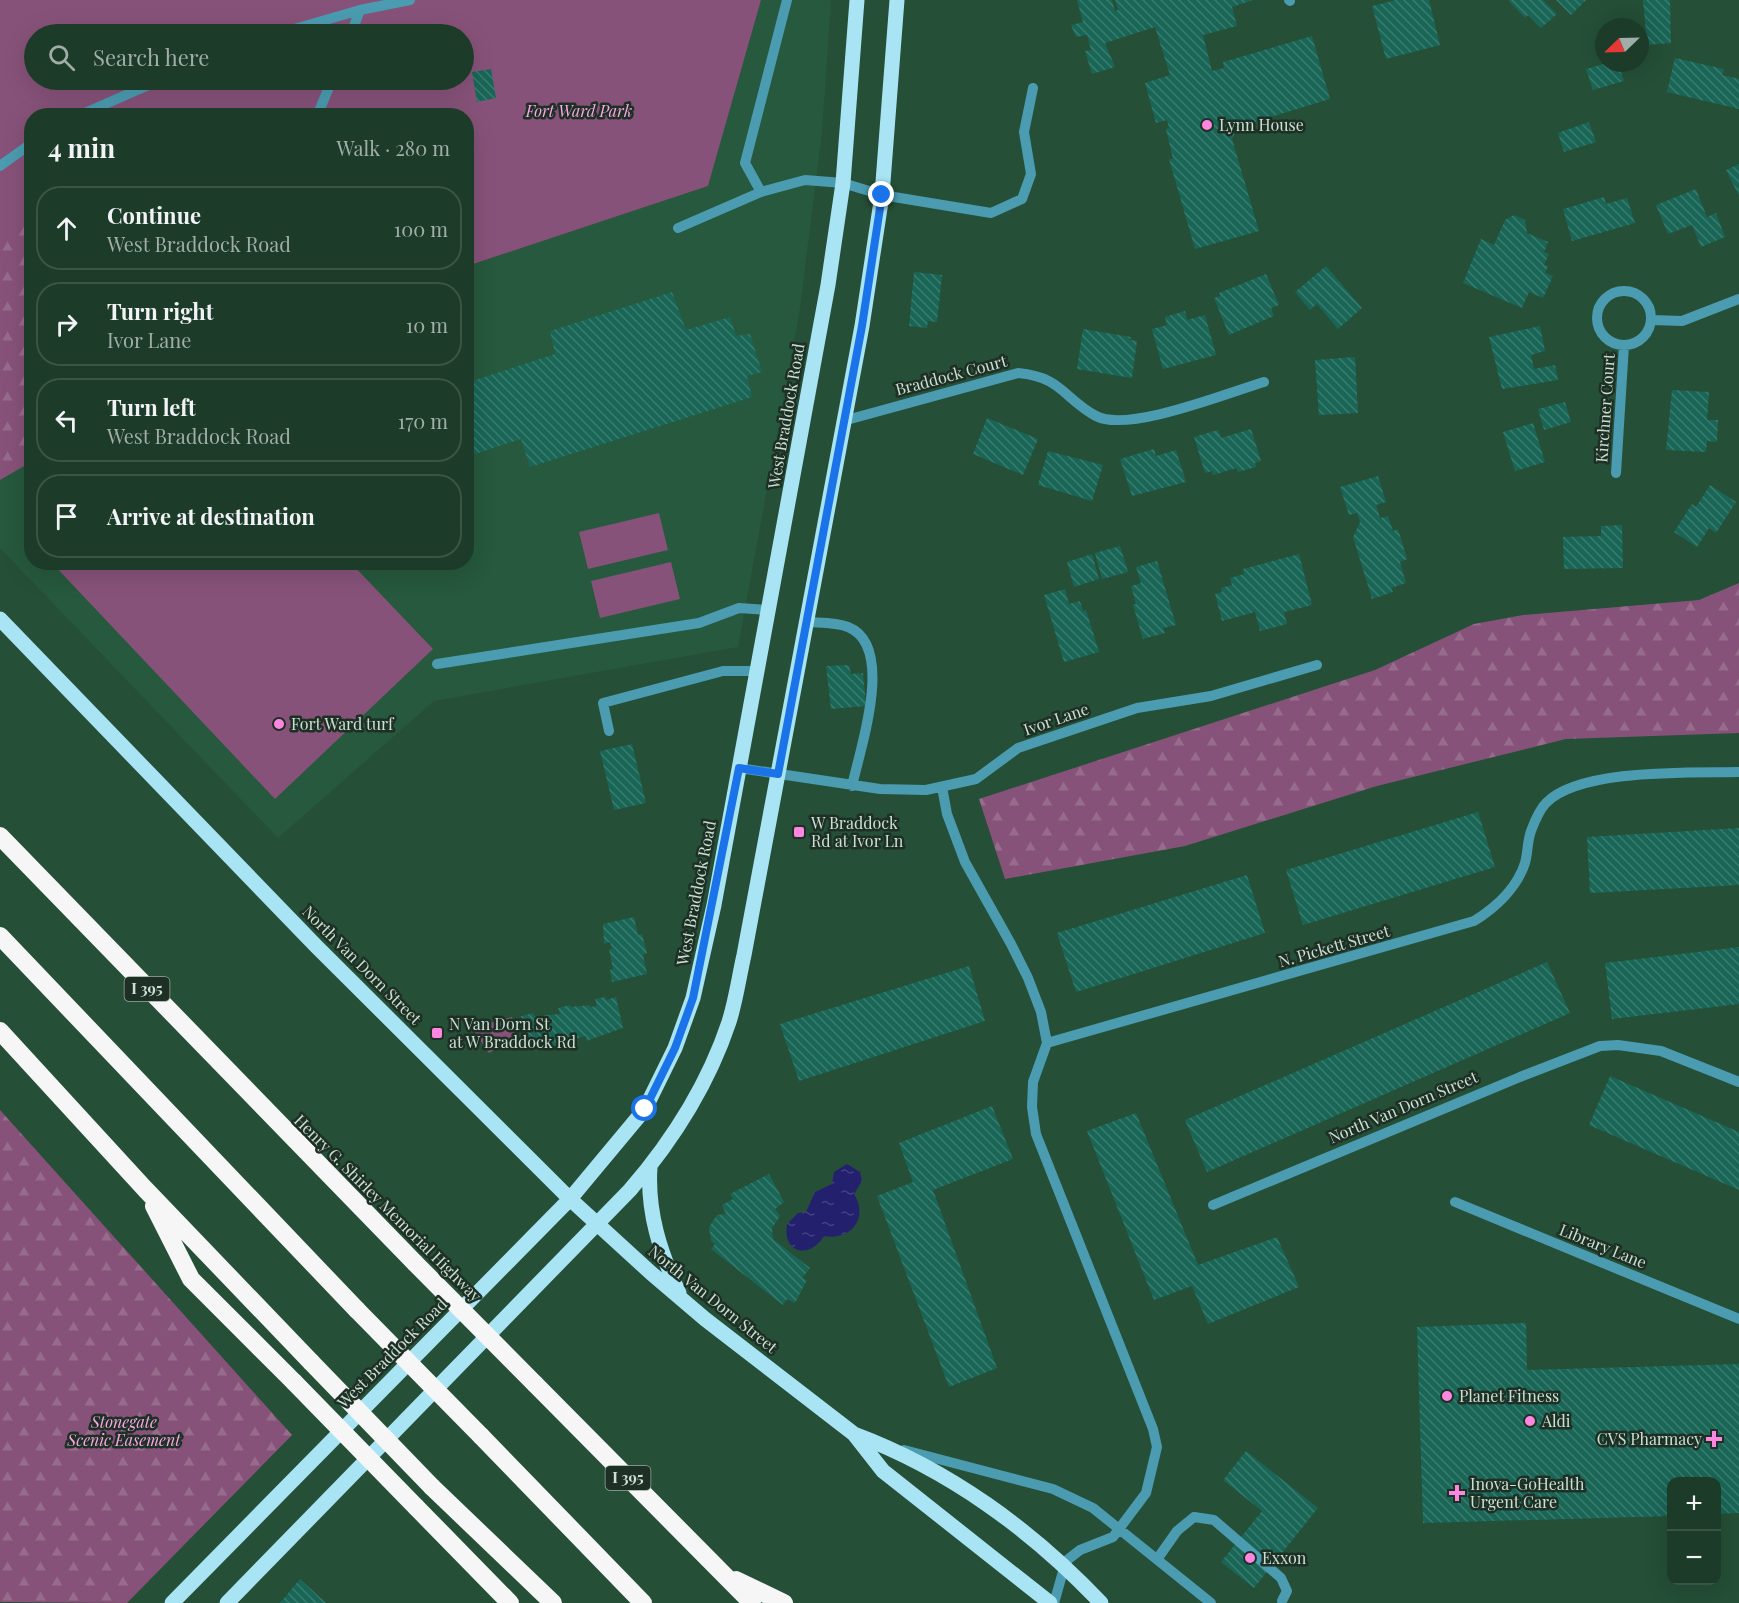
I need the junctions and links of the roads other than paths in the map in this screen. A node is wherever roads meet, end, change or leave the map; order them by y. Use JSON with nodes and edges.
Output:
{"nodes":[{"id":1,"x":411,"y":0,"type":"edge"},
{"id":2,"x":787,"y":0,"type":"edge"},
{"id":3,"x":857,"y":0,"type":"edge"},
{"id":4,"x":897,"y":0,"type":"edge"},
{"id":5,"x":360,"y":10,"type":"junction"},
{"id":6,"x":312,"y":24,"type":"edge"},
{"id":7,"x":355,"y":24,"type":"edge"},
{"id":8,"x":1033,"y":88,"type":"dead end"},
{"id":9,"x":137,"y":90,"type":"edge"},
{"id":10,"x":328,"y":90,"type":"edge"},
{"id":11,"x":96,"y":108,"type":"edge"},
{"id":12,"x":320,"y":108,"type":"edge"},
{"id":13,"x":24,"y":148,"type":"edge"},
{"id":14,"x":0,"y":166,"type":"edge"},
{"id":15,"x":843,"y":183,"type":"junction"},
{"id":16,"x":761,"y":192,"type":"junction"},
{"id":17,"x":882,"y":195,"type":"junction"},
{"id":18,"x":678,"y":228,"type":"dead end"},
{"id":19,"x":1739,"y":299,"type":"edge"},
{"id":20,"x":1653,"y":320,"type":"junction"},
{"id":21,"x":1624,"y":345,"type":"junction"},
{"id":22,"x":1264,"y":382,"type":"dead end"},
{"id":23,"x":843,"y":421,"type":"junction"},
{"id":24,"x":1616,"y":473,"type":"dead end"},
{"id":25,"x":768,"y":610,"type":"junction"},
{"id":26,"x":0,"y":619,"type":"edge"},
{"id":27,"x":807,"y":622,"type":"junction"},
{"id":28,"x":437,"y":664,"type":"dead end"},
{"id":29,"x":1317,"y":665,"type":"dead end"},
{"id":30,"x":757,"y":671,"type":"junction"},
{"id":31,"x":609,"y":731,"type":"dead end"},
{"id":32,"x":739,"y":768,"type":"junction"},
{"id":33,"x":1739,"y":772,"type":"edge"},
{"id":34,"x":778,"y":774,"type":"junction"},
{"id":35,"x":852,"y":786,"type":"junction"},
{"id":36,"x":942,"y":787,"type":"junction"},
{"id":37,"x":0,"y":836,"type":"edge"},
{"id":38,"x":0,"y":936,"type":"edge"},
{"id":39,"x":0,"y":1031,"type":"edge"},
{"id":40,"x":1047,"y":1043,"type":"junction"},
{"id":41,"x":1739,"y":1082,"type":"edge"},
{"id":42,"x":650,"y":1167,"type":"junction"},
{"id":43,"x":145,"y":1189,"type":"junction"},
{"id":44,"x":570,"y":1199,"type":"junction"},
{"id":45,"x":1455,"y":1202,"type":"dead end"},
{"id":46,"x":1213,"y":1205,"type":"dead end"},
{"id":47,"x":597,"y":1224,"type":"junction"},
{"id":48,"x":681,"y":1299,"type":"junction"},
{"id":49,"x":1739,"y":1319,"type":"edge"},
{"id":50,"x":854,"y":1434,"type":"junction"},
{"id":51,"x":1122,"y":1528,"type":"junction"},
{"id":52,"x":572,"y":1530,"type":"junction"},
{"id":53,"x":1158,"y":1558,"type":"junction"},
{"id":54,"x":1064,"y":1566,"type":"junction"},
{"id":55,"x":721,"y":1573,"type":"junction"},
{"id":56,"x":1282,"y":1602,"type":"edge"},
{"id":57,"x":172,"y":1603,"type":"edge"},
{"id":58,"x":227,"y":1603,"type":"edge"},
{"id":59,"x":510,"y":1603,"type":"edge"},
{"id":60,"x":553,"y":1603,"type":"edge"},
{"id":61,"x":643,"y":1603,"type":"edge"},
{"id":62,"x":654,"y":1603,"type":"edge"},
{"id":63,"x":752,"y":1603,"type":"edge"},
{"id":64,"x":784,"y":1603,"type":"edge"},
{"id":65,"x":1052,"y":1603,"type":"edge"},
{"id":66,"x":1101,"y":1603,"type":"edge"},
{"id":67,"x":1211,"y":1603,"type":"edge"}],
"edges":[{"from":1,"to":5,"type":"street"},
{"from":2,"to":16,"type":"street"},
{"from":3,"to":15,"type":"main road","name":"West Braddock Road"},
{"from":4,"to":17,"type":"main road"},
{"from":5,"to":6,"type":"street"},
{"from":5,"to":7,"type":"street"},
{"from":8,"to":17,"type":"street"},
{"from":9,"to":11,"type":"street"},
{"from":10,"to":12,"type":"street"},
{"from":13,"to":14,"type":"street"},
{"from":15,"to":16,"type":"street"},
{"from":15,"to":17,"type":"street"},
{"from":15,"to":25,"type":"main road","name":"West Braddock Road"},
{"from":16,"to":18,"type":"street"},
{"from":17,"to":23,"type":"main road"},
{"from":19,"to":20,"type":"street"},
{"from":20,"to":21,"type":"street"},
{"from":20,"to":21,"type":"street"},
{"from":21,"to":24,"type":"street","name":"Kirchner Court"},
{"from":22,"to":23,"type":"street","name":"Braddock Court"},
{"from":23,"to":27,"type":"main road"},
{"from":25,"to":28,"type":"street"},
{"from":25,"to":30,"type":"main road","name":"West Braddock Road"},
{"from":26,"to":44,"type":"main road","name":"North Van Dorn Street"},
{"from":27,"to":34,"type":"main road"},
{"from":27,"to":35,"type":"street"},
{"from":29,"to":36,"type":"street","name":"Ivor Lane"},
{"from":30,"to":31,"type":"street"},
{"from":30,"to":32,"type":"main road","name":"West Braddock Road"},
{"from":32,"to":34,"type":"street","name":"Ivor Lane"},
{"from":32,"to":44,"type":"main road","name":"West Braddock Road"},
{"from":33,"to":40,"type":"street","name":"N. Pickett Street"},
{"from":34,"to":35,"type":"street","name":"Ivor Lane"},
{"from":34,"to":42,"type":"main road"},
{"from":35,"to":36,"type":"street","name":"Ivor Lane"},
{"from":36,"to":40,"type":"street"},
{"from":37,"to":55,"type":"highway","name":"Henry G. Shirley Memorial Highway","number":"I 395","bridge":true},
{"from":38,"to":52,"type":"highway","bridge":true},
{"from":39,"to":43,"type":"highway"},
{"from":40,"to":51,"type":"street"},
{"from":41,"to":46,"type":"street","name":"North Van Dorn Street"},
{"from":42,"to":47,"type":"main road"},
{"from":42,"to":48,"type":"main road"},
{"from":43,"to":59,"type":"highway","bridge":true},
{"from":43,"to":60,"type":"highway","bridge":true},
{"from":44,"to":47,"type":"main road","name":"North Van Dorn Street"},
{"from":44,"to":57,"type":"main road","name":"West Braddock Road"},
{"from":45,"to":49,"type":"street","name":"Library Lane"},
{"from":47,"to":48,"type":"main road","name":"North Van Dorn Street"},
{"from":47,"to":58,"type":"main road"},
{"from":48,"to":50,"type":"main road","name":"North Van Dorn Street"},
{"from":50,"to":51,"type":"street"},
{"from":50,"to":54,"type":"main road","name":"North Van Dorn Street"},
{"from":50,"to":65,"type":"main road","name":"North Van Dorn Street"},
{"from":51,"to":53,"type":"street"},
{"from":51,"to":54,"type":"street"},
{"from":52,"to":61,"type":"highway"},
{"from":52,"to":62,"type":"highway"},
{"from":53,"to":56,"type":"street"},
{"from":53,"to":67,"type":"street"},
{"from":54,"to":65,"type":"street"},
{"from":54,"to":66,"type":"main road","name":"North Van Dorn Street"},
{"from":55,"to":63,"type":"highway","name":"Henry G. Shirley Memorial Highway","number":"I 395"},
{"from":55,"to":64,"type":"highway"}]}
